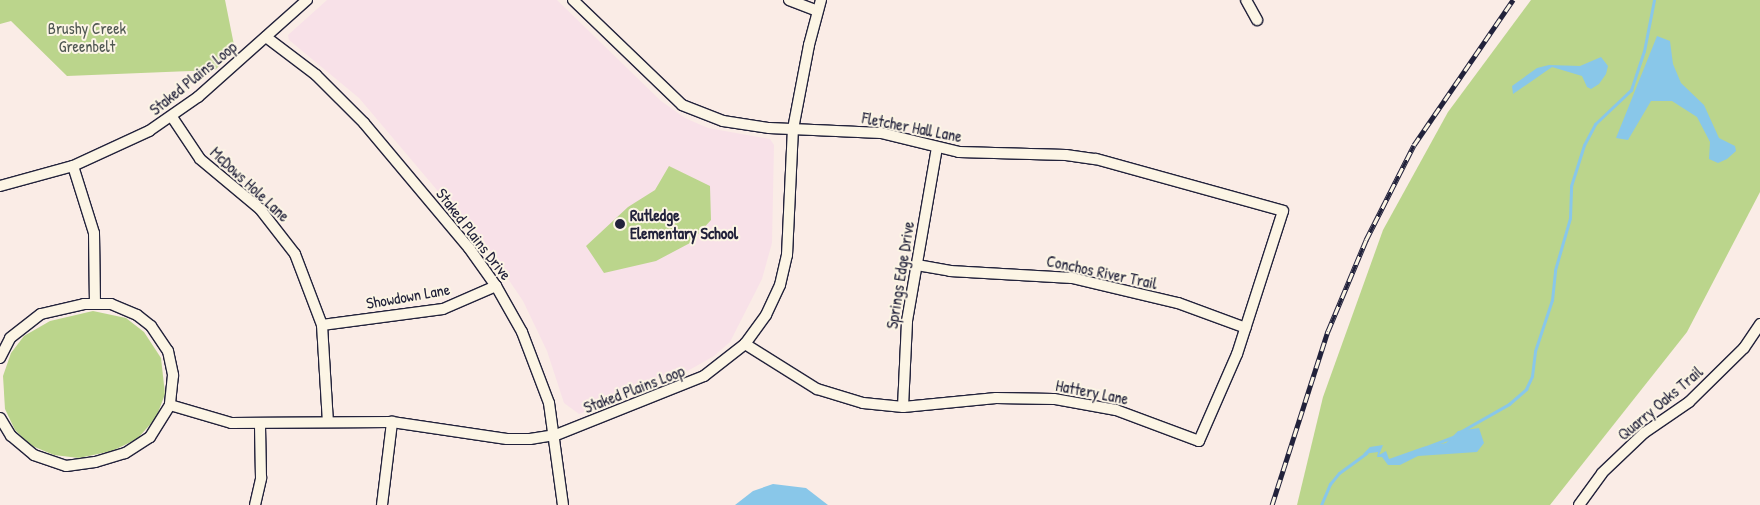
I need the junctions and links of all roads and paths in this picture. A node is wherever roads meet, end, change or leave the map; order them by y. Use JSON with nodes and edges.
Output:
{"nodes":[{"id":1,"x":307,"y":0,"type":"edge"},
{"id":2,"x":573,"y":0,"type":"edge"},
{"id":3,"x":789,"y":0,"type":"edge"},
{"id":4,"x":821,"y":0,"type":"edge"},
{"id":5,"x":1246,"y":0,"type":"edge"},
{"id":6,"x":817,"y":11,"type":"junction"},
{"id":7,"x":1257,"y":20,"type":"dead end"},
{"id":8,"x":266,"y":37,"type":"junction"},
{"id":9,"x":172,"y":117,"type":"junction"},
{"id":10,"x":793,"y":129,"type":"junction"},
{"id":11,"x":937,"y":148,"type":"junction"},
{"id":12,"x":73,"y":166,"type":"junction"},
{"id":13,"x":0,"y":186,"type":"edge"},
{"id":14,"x":1283,"y":210,"type":"joint"},
{"id":15,"x":917,"y":266,"type":"junction"},
{"id":16,"x":496,"y":286,"type":"junction"},
{"id":17,"x":95,"y":303,"type":"junction"},
{"id":18,"x":1760,"y":324,"type":"edge"},
{"id":19,"x":322,"y":325,"type":"junction"},
{"id":20,"x":1246,"y":328,"type":"junction"},
{"id":21,"x":746,"y":344,"type":"junction"},
{"id":22,"x":0,"y":358,"type":"edge"},
{"id":23,"x":170,"y":405,"type":"junction"},
{"id":24,"x":903,"y":408,"type":"junction"},
{"id":25,"x":0,"y":418,"type":"edge"},
{"id":26,"x":328,"y":422,"type":"junction"},
{"id":27,"x":392,"y":422,"type":"junction"},
{"id":28,"x":260,"y":425,"type":"junction"},
{"id":29,"x":556,"y":435,"type":"junction"},
{"id":30,"x":255,"y":505,"type":"edge"},
{"id":31,"x":382,"y":505,"type":"edge"},
{"id":32,"x":563,"y":505,"type":"edge"},
{"id":33,"x":1579,"y":505,"type":"edge"}],
"edges":[{"from":1,"to":8,"type":"street","name":"Staked Plains Loop"},
{"from":2,"to":10,"type":"street","name":"Fletcher Hall Lane"},
{"from":3,"to":6,"type":"street"},
{"from":4,"to":6,"type":"street","name":"Staked Plains Loop"},
{"from":5,"to":7,"type":"street"},
{"from":6,"to":10,"type":"street","name":"Staked Plains Loop"},
{"from":8,"to":9,"type":"street","name":"Staked Plains Loop"},
{"from":8,"to":16,"type":"street","name":"Staked Plains Drive"},
{"from":9,"to":12,"type":"street","name":"Staked Plains Loop"},
{"from":9,"to":19,"type":"street","name":"McDows Hole Lane"},
{"from":10,"to":11,"type":"street","name":"Fletcher Hall Lane"},
{"from":10,"to":21,"type":"street","name":"Staked Plains Loop"},
{"from":11,"to":14,"type":"street","name":"Fletcher Hall Lane"},
{"from":11,"to":15,"type":"street","name":"Springs Edge Drive"},
{"from":12,"to":13,"type":"street","name":"Staked Plains Loop"},
{"from":12,"to":17,"type":"street"},
{"from":14,"to":20,"type":"street","name":"Hattery Lane"},
{"from":15,"to":20,"type":"street","name":"Conchos River Trail"},
{"from":15,"to":24,"type":"street","name":"Springs Edge Drive"},
{"from":16,"to":19,"type":"street","name":"Showdown Lane"},
{"from":16,"to":29,"type":"street","name":"Staked Plains Drive"},
{"from":17,"to":22,"type":"street"},
{"from":17,"to":23,"type":"street"},
{"from":18,"to":33,"type":"street","name":"Quarry Oaks Trail"},
{"from":19,"to":26,"type":"street","name":"McDows Hole Lane"},
{"from":20,"to":24,"type":"street","name":"Hattery Lane"},
{"from":21,"to":24,"type":"street","name":"Hattery Lane"},
{"from":21,"to":29,"type":"street","name":"Staked Plains Loop"},
{"from":23,"to":25,"type":"street"},
{"from":23,"to":28,"type":"street","name":"Staked Plains Loop"},
{"from":26,"to":27,"type":"street","name":"Staked Plains Loop"},
{"from":26,"to":28,"type":"street","name":"Staked Plains Loop"},
{"from":27,"to":29,"type":"street","name":"Staked Plains Loop"},
{"from":27,"to":31,"type":"street"},
{"from":28,"to":30,"type":"street"},
{"from":29,"to":32,"type":"street","name":"Staked Plains Drive"}]}
